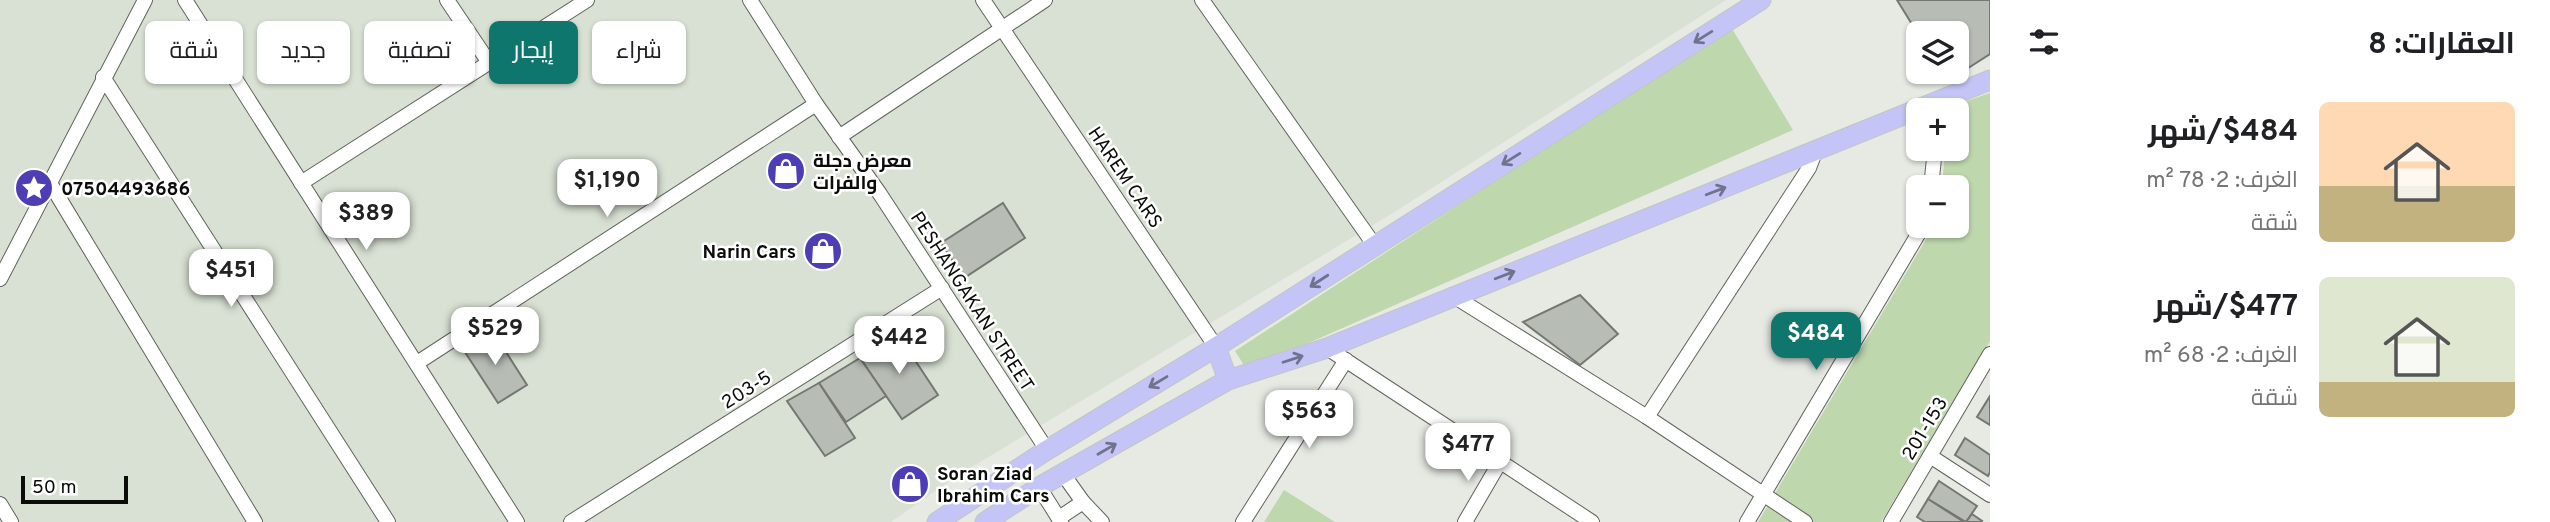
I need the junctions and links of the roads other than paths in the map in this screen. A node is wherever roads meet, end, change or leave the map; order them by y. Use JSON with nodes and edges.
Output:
{"nodes":[{"id":1,"x":145,"y":0,"type":"edge"},
{"id":2,"x":186,"y":0,"type":"edge"},
{"id":3,"x":447,"y":0,"type":"edge"},
{"id":4,"x":586,"y":0,"type":"edge"},
{"id":5,"x":750,"y":0,"type":"edge"},
{"id":6,"x":983,"y":0,"type":"edge"},
{"id":7,"x":1045,"y":0,"type":"edge"},
{"id":8,"x":1202,"y":0,"type":"edge"},
{"id":9,"x":1761,"y":0,"type":"edge"},
{"id":10,"x":554,"y":21,"type":"edge"},
{"id":11,"x":1003,"y":28,"type":"junction"},
{"id":12,"x":489,"y":63,"type":"edge"},
{"id":13,"x":489,"y":65,"type":"edge"},
{"id":14,"x":103,"y":77,"type":"junction"},
{"id":15,"x":1990,"y":80,"type":"edge"},
{"id":16,"x":1952,"y":98,"type":"edge"},
{"id":17,"x":816,"y":104,"type":"junction"},
{"id":18,"x":1906,"y":117,"type":"edge"},
{"id":19,"x":839,"y":137,"type":"junction"},
{"id":20,"x":1815,"y":152,"type":"junction"},
{"id":21,"x":50,"y":183,"type":"junction"},
{"id":22,"x":301,"y":183,"type":"junction"},
{"id":23,"x":1916,"y":238,"type":"edge"},
{"id":24,"x":1375,"y":246,"type":"junction"},
{"id":25,"x":0,"y":279,"type":"edge"},
{"id":26,"x":942,"y":288,"type":"junction"},
{"id":27,"x":1452,"y":295,"type":"junction"},
{"id":28,"x":1216,"y":347,"type":"junction"},
{"id":29,"x":1327,"y":348,"type":"junction"},
{"id":30,"x":1990,"y":354,"type":"edge"},
{"id":31,"x":1346,"y":360,"type":"junction"},
{"id":32,"x":417,"y":363,"type":"junction"},
{"id":33,"x":1228,"y":380,"type":"junction"},
{"id":34,"x":1647,"y":417,"type":"junction"},
{"id":35,"x":1047,"y":450,"type":"junction"},
{"id":36,"x":1930,"y":456,"type":"junction"},
{"id":37,"x":1500,"y":462,"type":"junction"},
{"id":38,"x":1063,"y":474,"type":"junction"},
{"id":39,"x":1039,"y":487,"type":"junction"},
{"id":40,"x":1763,"y":495,"type":"junction"},
{"id":41,"x":1990,"y":495,"type":"edge"},
{"id":42,"x":1083,"y":502,"type":"junction"},
{"id":43,"x":0,"y":504,"type":"edge"},
{"id":44,"x":1060,"y":520,"type":"edge"},
{"id":45,"x":11,"y":522,"type":"edge"},
{"id":46,"x":256,"y":522,"type":"edge"},
{"id":47,"x":388,"y":522,"type":"edge"},
{"id":48,"x":517,"y":522,"type":"edge"},
{"id":49,"x":571,"y":522,"type":"edge"},
{"id":50,"x":937,"y":522,"type":"edge"},
{"id":51,"x":985,"y":522,"type":"edge"},
{"id":52,"x":1102,"y":522,"type":"edge"},
{"id":53,"x":1243,"y":522,"type":"edge"},
{"id":54,"x":1465,"y":522,"type":"edge"},
{"id":55,"x":1592,"y":522,"type":"edge"},
{"id":56,"x":1747,"y":522,"type":"edge"},
{"id":57,"x":1805,"y":522,"type":"edge"},
{"id":58,"x":1891,"y":522,"type":"edge"}],
"edges":[{"from":1,"to":14,"type":"street"},
{"from":2,"to":22,"type":"street"},
{"from":3,"to":12,"type":"street"},
{"from":4,"to":10,"type":"street"},
{"from":5,"to":17,"type":"street","name":"PESHANGAKAN STREET"},
{"from":6,"to":11,"type":"street","name":"HAREM CARS"},
{"from":7,"to":11,"type":"street"},
{"from":8,"to":24,"type":"street"},
{"from":9,"to":24,"type":"main road","one_way":true},
{"from":11,"to":19,"type":"street"},
{"from":11,"to":28,"type":"street","name":"HAREM CARS"},
{"from":13,"to":22,"type":"street"},
{"from":14,"to":21,"type":"street"},
{"from":14,"to":47,"type":"street"},
{"from":15,"to":16,"type":"main road"},
{"from":17,"to":19,"type":"street","name":"PESHANGAKAN STREET"},
{"from":17,"to":32,"type":"street"},
{"from":18,"to":20,"type":"main road"},
{"from":19,"to":26,"type":"street","name":"PESHANGAKAN STREET"},
{"from":27,"to":20,"type":"main road","one_way":true},
{"from":20,"to":34,"type":"street"},
{"from":21,"to":25,"type":"street"},
{"from":21,"to":46,"type":"street"},
{"from":22,"to":32,"type":"street"},
{"from":23,"to":40,"type":"street"},
{"from":24,"to":28,"type":"main road","one_way":true},
{"from":26,"to":35,"type":"street","name":"PESHANGAKAN STREET"},
{"from":26,"to":49,"type":"street","name":"203-5"},
{"from":27,"to":29,"type":"main road"},
{"from":27,"to":34,"type":"street"},
{"from":28,"to":33,"type":"main road"},
{"from":28,"to":35,"type":"main road","one_way":true},
{"from":29,"to":31,"type":"street"},
{"from":33,"to":29,"type":"main road","one_way":true},
{"from":30,"to":36,"type":"street","name":"201-153"},
{"from":31,"to":37,"type":"street"},
{"from":31,"to":53,"type":"street"},
{"from":32,"to":48,"type":"street"},
{"from":38,"to":33,"type":"main road","one_way":true},
{"from":34,"to":40,"type":"street"},
{"from":35,"to":50,"type":"main road"},
{"from":36,"to":41,"type":"street"},
{"from":36,"to":58,"type":"street","name":"201-153"},
{"from":37,"to":54,"type":"street"},
{"from":37,"to":55,"type":"street"},
{"from":38,"to":39,"type":"main road"},
{"from":38,"to":42,"type":"street"},
{"from":39,"to":44,"type":"street"},
{"from":39,"to":51,"type":"main road"},
{"from":40,"to":56,"type":"street"},
{"from":40,"to":57,"type":"street"},
{"from":42,"to":44,"type":"street"},
{"from":42,"to":52,"type":"street"},
{"from":43,"to":45,"type":"street"}]}
